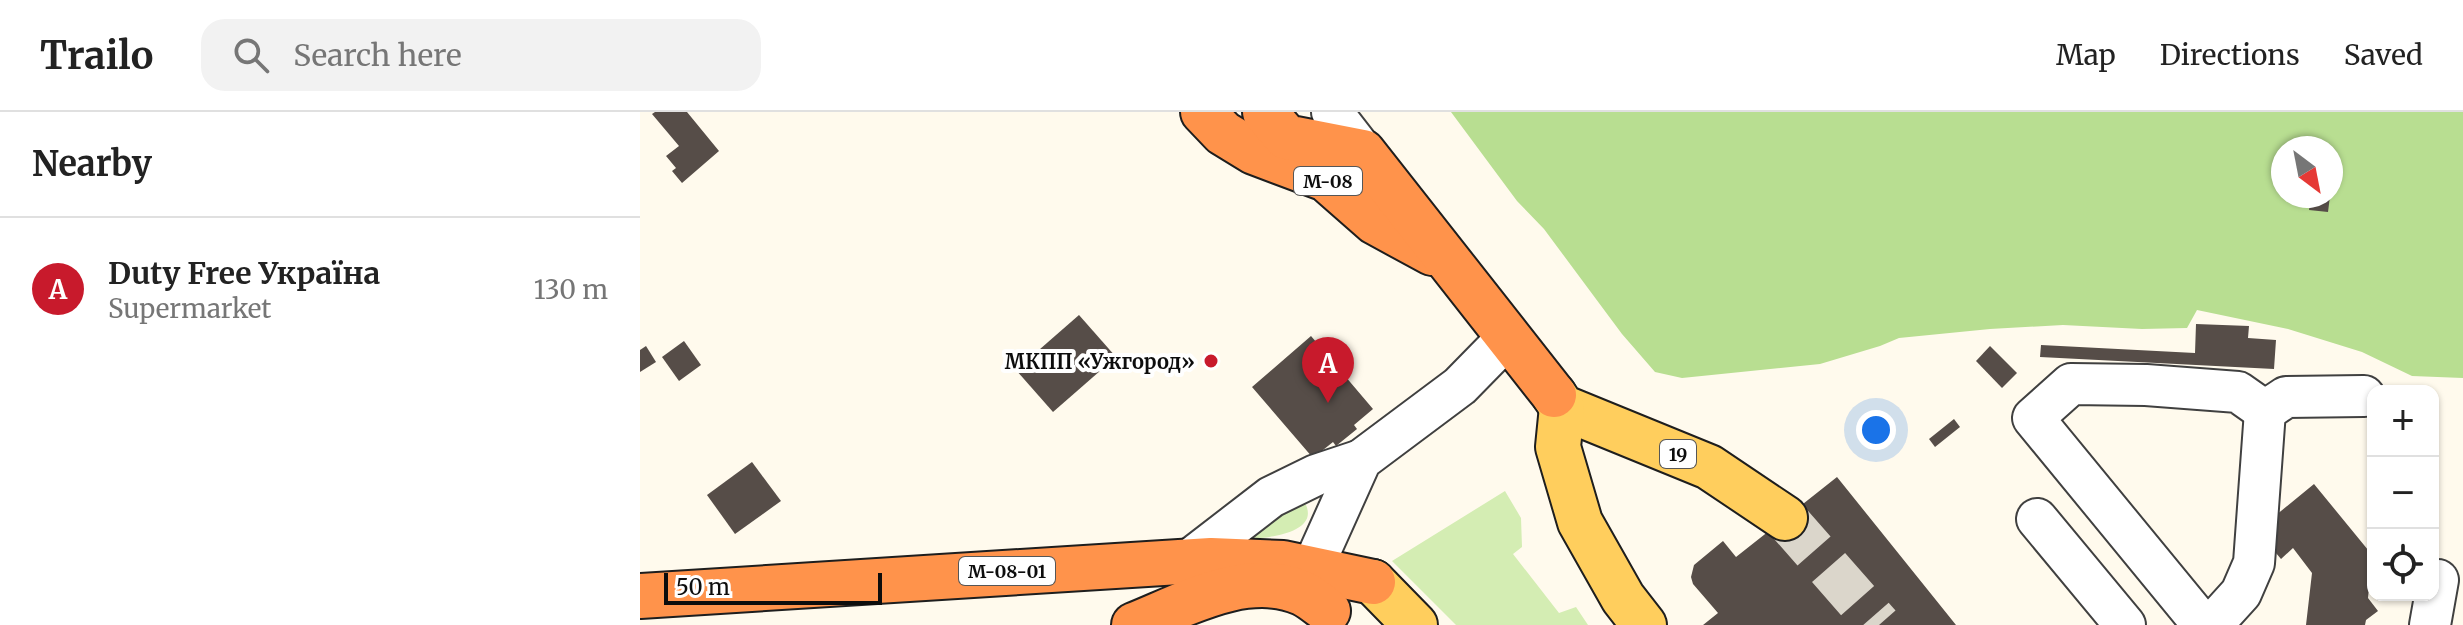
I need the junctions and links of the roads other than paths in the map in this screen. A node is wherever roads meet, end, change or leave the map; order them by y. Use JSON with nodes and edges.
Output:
{"nodes":[{"id":1,"x":1203,"y":112,"type":"edge"},
{"id":2,"x":1265,"y":112,"type":"edge"},
{"id":3,"x":1332,"y":112,"type":"edge"},
{"id":4,"x":1363,"y":152,"type":"junction"},
{"id":5,"x":1448,"y":262,"type":"junction"},
{"id":6,"x":1508,"y":337,"type":"junction"},
{"id":7,"x":2364,"y":396,"type":"dead end"},
{"id":8,"x":1558,"y":401,"type":"junction"},
{"id":9,"x":2265,"y":411,"type":"junction"},
{"id":10,"x":1361,"y":460,"type":"junction"},
{"id":11,"x":1785,"y":518,"type":"tunnel mouth"},
{"id":12,"x":2037,"y":519,"type":"dead end"},
{"id":13,"x":1188,"y":561,"type":"junction"},
{"id":14,"x":1312,"y":569,"type":"junction"},
{"id":15,"x":1373,"y":582,"type":"joint"},
{"id":16,"x":640,"y":596,"type":"edge"},
{"id":17,"x":2434,"y":601,"type":"edge"},
{"id":18,"x":1333,"y":618,"type":"edge"},
{"id":19,"x":1134,"y":625,"type":"edge"},
{"id":20,"x":1415,"y":625,"type":"edge"},
{"id":21,"x":1644,"y":625,"type":"edge"},
{"id":22,"x":2125,"y":625,"type":"edge"},
{"id":23,"x":2203,"y":625,"type":"edge"},
{"id":24,"x":2212,"y":625,"type":"edge"},
{"id":25,"x":2430,"y":625,"type":"edge"}],
"edges":[{"from":1,"to":5,"type":"highway","number":"М-08"},
{"from":2,"to":4,"type":"highway","number":"М-08"},
{"from":3,"to":4,"type":"lane"},
{"from":4,"to":5,"type":"highway","number":"М-08"},
{"from":5,"to":6,"type":"highway","number":"М-08"},
{"from":6,"to":8,"type":"highway","number":"М-08"},
{"from":6,"to":10,"type":"lane"},
{"from":7,"to":9,"type":"lane"},
{"from":8,"to":11,"type":"main road","number":"19"},
{"from":8,"to":21,"type":"main road"},
{"from":9,"to":23,"type":"lane"},
{"from":9,"to":24,"type":"lane"},
{"from":10,"to":13,"type":"lane"},
{"from":10,"to":14,"type":"lane"},
{"from":12,"to":22,"type":"lane"},
{"from":13,"to":14,"type":"highway","number":"М-08-01"},
{"from":13,"to":16,"type":"highway","number":"М-08-01"},
{"from":14,"to":15,"type":"highway","number":"М-08-01"},
{"from":15,"to":20,"type":"main road"},
{"from":17,"to":25,"type":"lane"},
{"from":18,"to":19,"type":"highway"}]}
